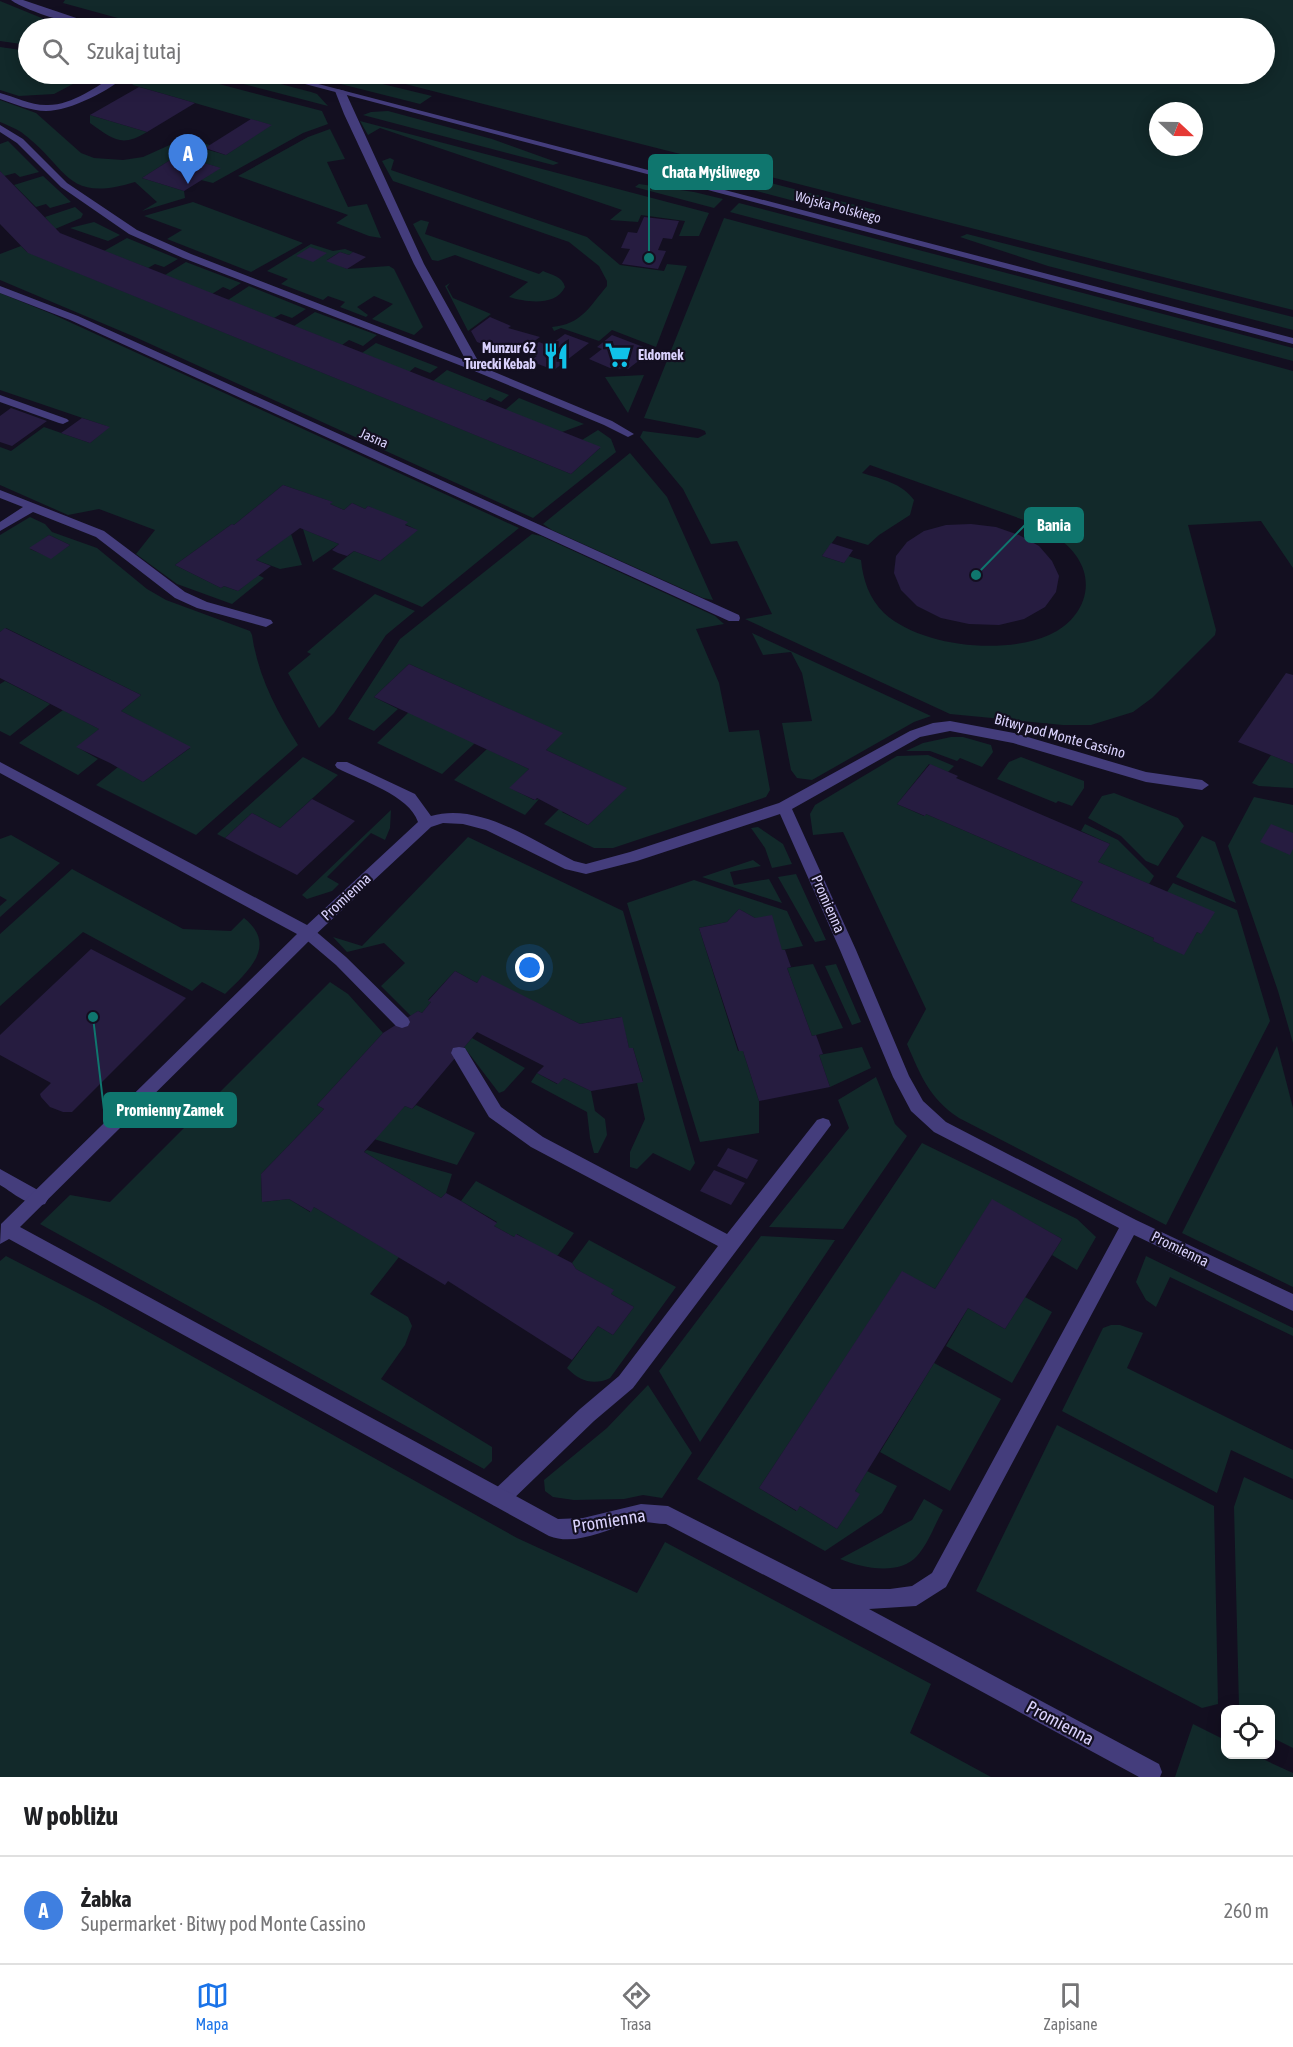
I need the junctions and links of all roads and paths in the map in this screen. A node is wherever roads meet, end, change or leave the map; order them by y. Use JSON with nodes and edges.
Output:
{"nodes":[{"id":1,"x":15,"y":0,"type":"edge"},
{"id":2,"x":64,"y":18,"type":"edge"},
{"id":3,"x":105,"y":84,"type":"edge"},
{"id":4,"x":312,"y":84,"type":"edge"},
{"id":5,"x":340,"y":91,"type":"junction"},
{"id":6,"x":0,"y":96,"type":"edge"},
{"id":7,"x":0,"y":129,"type":"edge"},
{"id":8,"x":0,"y":289,"type":"edge"},
{"id":9,"x":1293,"y":341,"type":"edge"},
{"id":10,"x":476,"y":368,"type":"junction"},
{"id":11,"x":0,"y":398,"type":"edge"},
{"id":12,"x":63,"y":421,"type":"dead end"},
{"id":13,"x":628,"y":434,"type":"dead end"},
{"id":14,"x":0,"y":494,"type":"edge"},
{"id":15,"x":32,"y":507,"type":"junction"},
{"id":16,"x":0,"y":527,"type":"edge"},
{"id":17,"x":734,"y":618,"type":"dead end"},
{"id":18,"x":266,"y":624,"type":"dead end"},
{"id":19,"x":342,"y":765,"type":"dead end"},
{"id":20,"x":0,"y":766,"type":"edge"},
{"id":21,"x":1202,"y":784,"type":"dead end"},
{"id":22,"x":784,"y":807,"type":"junction"},
{"id":23,"x":426,"y":823,"type":"junction"},
{"id":24,"x":308,"y":933,"type":"junction"},
{"id":25,"x":402,"y":1022,"type":"dead end"},
{"id":26,"x":459,"y":1053,"type":"dead end"},
{"id":27,"x":823,"y":1125,"type":"dead end"},
{"id":28,"x":0,"y":1176,"type":"edge"},
{"id":29,"x":39,"y":1199,"type":"junction"},
{"id":30,"x":1130,"y":1225,"type":"junction"},
{"id":31,"x":4,"y":1233,"type":"edge"},
{"id":32,"x":729,"y":1244,"type":"junction"},
{"id":33,"x":1293,"y":1304,"type":"edge"},
{"id":34,"x":500,"y":1498,"type":"junction"},
{"id":35,"x":829,"y":1598,"type":"junction"},
{"id":36,"x":1151,"y":1772,"type":"dead end"}],
"edges":[{"from":1,"to":2,"type":"street"},
{"from":3,"to":6,"type":"street"},
{"from":4,"to":5,"type":"street","name":"Wojska Polskiego"},
{"from":5,"to":9,"type":"street","name":"Wojska Polskiego"},
{"from":5,"to":10,"type":"street"},
{"from":7,"to":10,"type":"street"},
{"from":8,"to":17,"type":"street","name":"Jasna"},
{"from":10,"to":13,"type":"street"},
{"from":11,"to":12,"type":"street"},
{"from":14,"to":15,"type":"street"},
{"from":15,"to":16,"type":"street"},
{"from":15,"to":18,"type":"street"},
{"from":19,"to":23,"type":"street"},
{"from":20,"to":24,"type":"street","name":"Promienna"},
{"from":21,"to":22,"type":"street","name":"Bitwy pod Monte Cassino"},
{"from":22,"to":23,"type":"street"},
{"from":22,"to":30,"type":"street","name":"Promienna"},
{"from":23,"to":24,"type":"street","name":"Promienna"},
{"from":24,"to":25,"type":"street"},
{"from":24,"to":29,"type":"street","name":"Promienna"},
{"from":26,"to":32,"type":"street"},
{"from":27,"to":32,"type":"street"},
{"from":28,"to":29,"type":"street"},
{"from":29,"to":31,"type":"street","name":"Promienna"},
{"from":30,"to":33,"type":"street","name":"Promienna"},
{"from":30,"to":35,"type":"street"},
{"from":31,"to":34,"type":"street","name":"Promienna"},
{"from":32,"to":34,"type":"street"},
{"from":34,"to":35,"type":"street","name":"Promienna"},
{"from":35,"to":36,"type":"street","name":"Promienna"}]}
